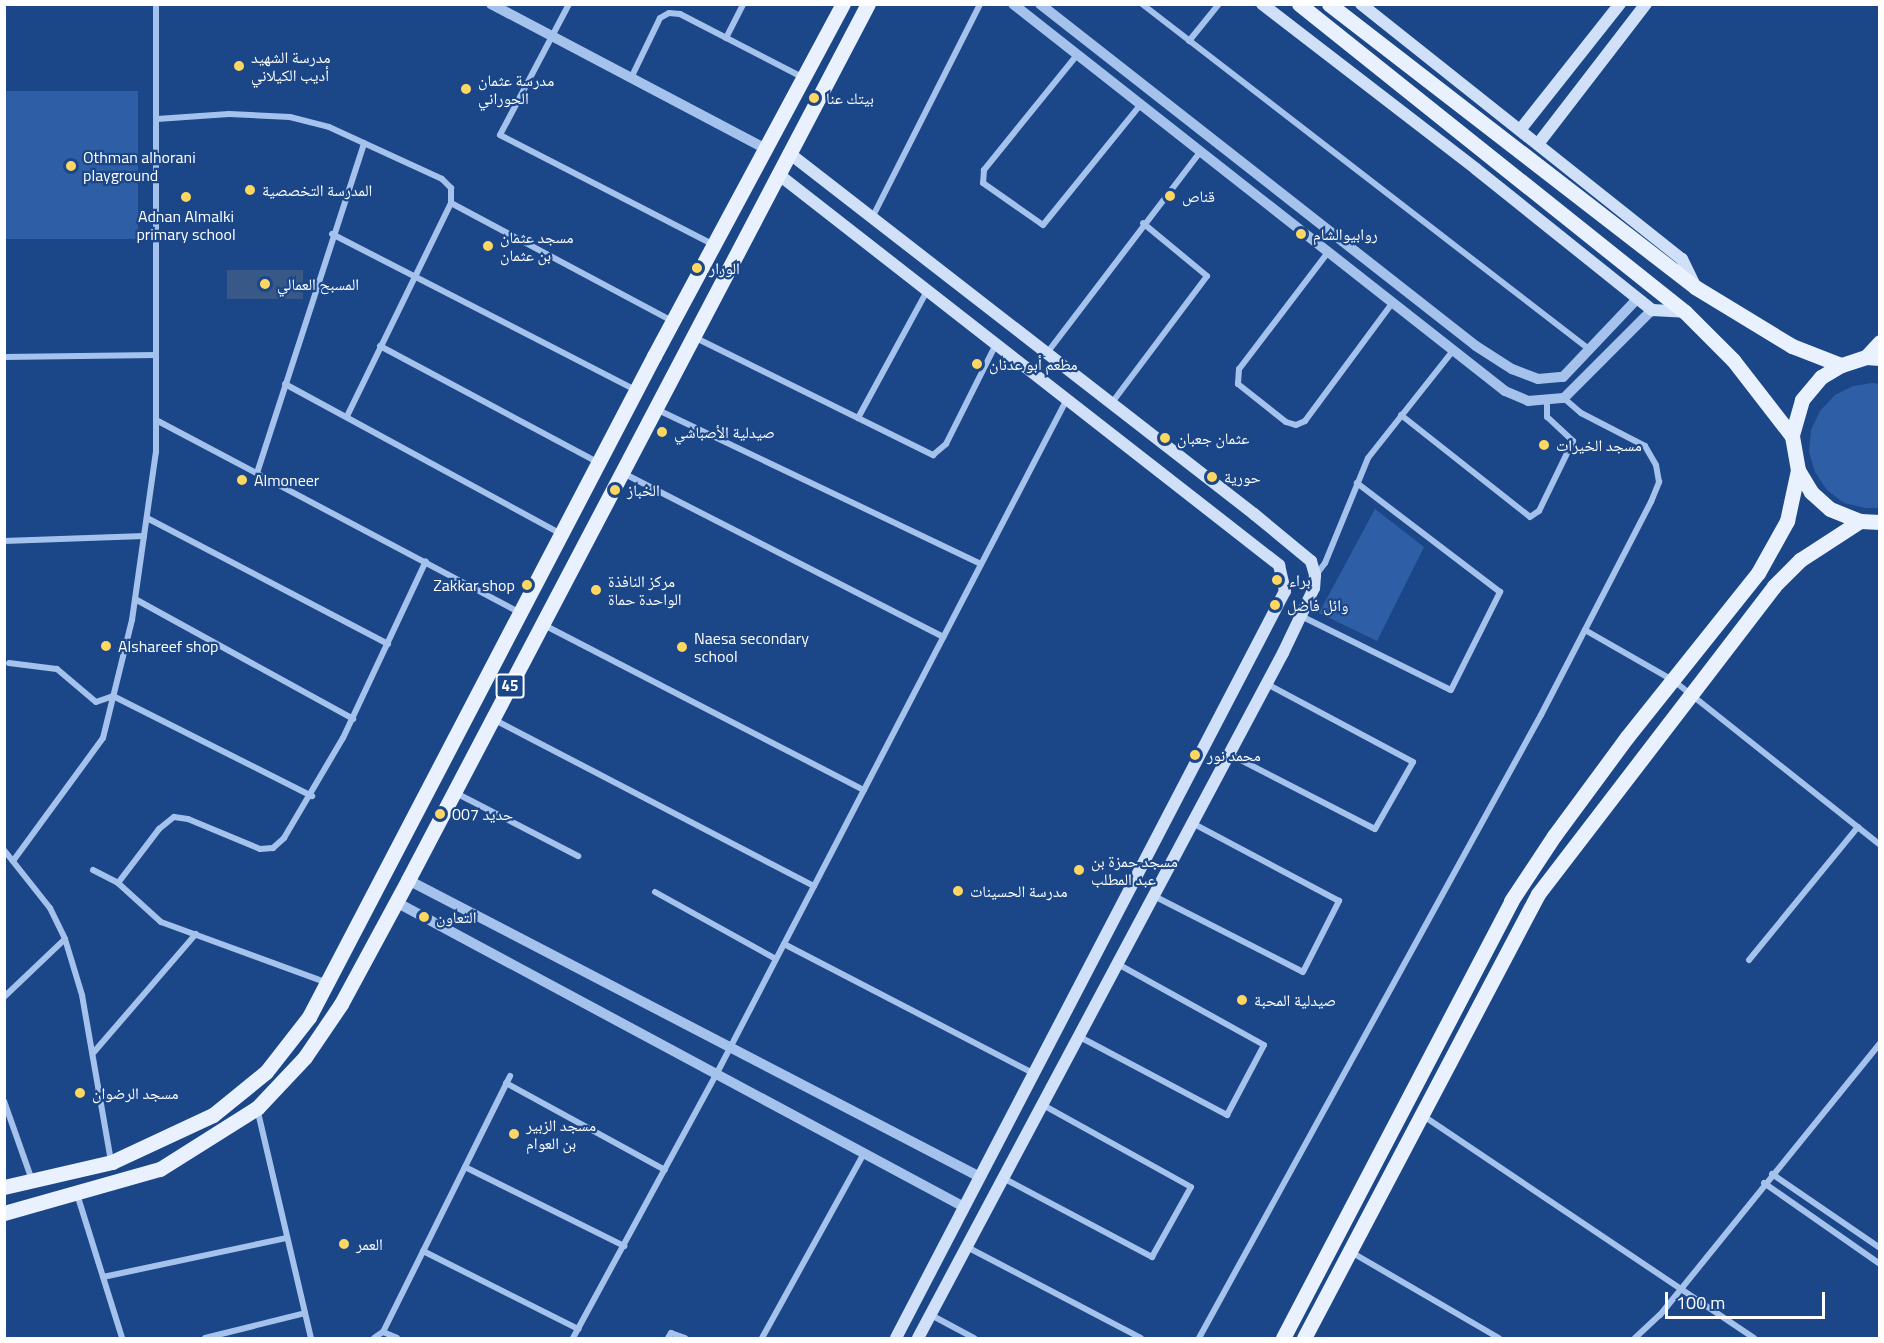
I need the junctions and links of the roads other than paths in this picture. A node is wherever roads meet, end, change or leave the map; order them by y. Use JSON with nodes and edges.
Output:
{"nodes":[{"id":1,"x":156,"y":4,"type":"edge"},
{"id":2,"x":491,"y":4,"type":"edge"},
{"id":3,"x":569,"y":4,"type":"edge"},
{"id":4,"x":743,"y":4,"type":"edge"},
{"id":5,"x":843,"y":4,"type":"edge"},
{"id":6,"x":868,"y":4,"type":"edge"},
{"id":7,"x":980,"y":4,"type":"edge"},
{"id":8,"x":1013,"y":4,"type":"edge"},
{"id":9,"x":1040,"y":4,"type":"edge"},
{"id":10,"x":1142,"y":4,"type":"edge"},
{"id":11,"x":1219,"y":4,"type":"edge"},
{"id":12,"x":1262,"y":4,"type":"edge"},
{"id":13,"x":1299,"y":4,"type":"edge"},
{"id":14,"x":1329,"y":4,"type":"edge"},
{"id":15,"x":1361,"y":4,"type":"edge"},
{"id":16,"x":1646,"y":4,"type":"edge"},
{"id":17,"x":1613,"y":7,"type":"edge"},
{"id":18,"x":552,"y":35,"type":"junction"},
{"id":19,"x":726,"y":38,"type":"junction"},
{"id":20,"x":1189,"y":41,"type":"junction"},
{"id":21,"x":823,"y":43,"type":"junction"},
{"id":22,"x":843,"y":51,"type":"junction"},
{"id":23,"x":1077,"y":55,"type":"junction"},
{"id":24,"x":632,"y":76,"type":"junction"},
{"id":25,"x":804,"y":78,"type":"junction"},
{"id":26,"x":1141,"y":104,"type":"junction"},
{"id":27,"x":157,"y":119,"type":"junction"},
{"id":28,"x":1520,"y":130,"type":"junction"},
{"id":29,"x":364,"y":143,"type":"junction"},
{"id":30,"x":1538,"y":144,"type":"junction"},
{"id":31,"x":766,"y":148,"type":"junction"},
{"id":32,"x":1201,"y":151,"type":"junction"},
{"id":33,"x":789,"y":153,"type":"junction"},
{"id":34,"x":778,"y":174,"type":"junction"},
{"id":35,"x":742,"y":193,"type":"junction"},
{"id":36,"x":764,"y":202,"type":"junction"},
{"id":37,"x":451,"y":203,"type":"junction"},
{"id":38,"x":872,"y":218,"type":"junction"},
{"id":39,"x":1143,"y":224,"type":"junction"},
{"id":40,"x":332,"y":234,"type":"junction"},
{"id":41,"x":714,"y":245,"type":"junction"},
{"id":42,"x":1329,"y":251,"type":"junction"},
{"id":43,"x":414,"y":275,"type":"junction"},
{"id":44,"x":1695,"y":287,"type":"junction"},
{"id":45,"x":927,"y":290,"type":"junction"},
{"id":46,"x":1636,"y":299,"type":"junction"},
{"id":47,"x":1393,"y":301,"type":"junction"},
{"id":48,"x":1652,"y":310,"type":"junction"},
{"id":49,"x":1685,"y":312,"type":"junction"},
{"id":50,"x":673,"y":321,"type":"junction"},
{"id":51,"x":693,"y":337,"type":"junction"},
{"id":52,"x":1880,"y":342,"type":"edge"},
{"id":53,"x":996,"y":344,"type":"junction"},
{"id":54,"x":380,"y":346,"type":"junction"},
{"id":55,"x":1591,"y":351,"type":"junction"},
{"id":56,"x":1452,"y":352,"type":"junction"},
{"id":57,"x":1047,"y":354,"type":"junction"},
{"id":58,"x":156,"y":355,"type":"junction"},
{"id":59,"x":4,"y":357,"type":"edge"},
{"id":60,"x":1873,"y":357,"type":"edge"},
{"id":61,"x":1841,"y":364,"type":"junction"},
{"id":62,"x":285,"y":384,"type":"junction"},
{"id":63,"x":636,"y":390,"type":"junction"},
{"id":64,"x":1068,"y":398,"type":"junction"},
{"id":65,"x":1564,"y":398,"type":"junction"},
{"id":66,"x":1547,"y":400,"type":"junction"},
{"id":67,"x":1111,"y":404,"type":"junction"},
{"id":68,"x":655,"y":408,"type":"junction"},
{"id":69,"x":1401,"y":415,"type":"junction"},
{"id":70,"x":346,"y":416,"type":"junction"},
{"id":71,"x":858,"y":418,"type":"junction"},
{"id":72,"x":156,"y":420,"type":"junction"},
{"id":73,"x":615,"y":433,"type":"junction"},
{"id":74,"x":1792,"y":436,"type":"junction"},
{"id":75,"x":638,"y":442,"type":"junction"},
{"id":76,"x":599,"y":463,"type":"junction"},
{"id":77,"x":1798,"y":470,"type":"junction"},
{"id":78,"x":257,"y":473,"type":"junction"},
{"id":79,"x":622,"y":473,"type":"junction"},
{"id":80,"x":1357,"y":483,"type":"junction"},
{"id":81,"x":147,"y":518,"type":"junction"},
{"id":82,"x":1860,"y":521,"type":"junction"},
{"id":83,"x":1880,"y":522,"type":"edge"},
{"id":84,"x":562,"y":535,"type":"junction"},
{"id":85,"x":144,"y":536,"type":"junction"},
{"id":86,"x":4,"y":541,"type":"edge"},
{"id":87,"x":426,"y":561,"type":"junction"},
{"id":88,"x":981,"y":564,"type":"junction"},
{"id":89,"x":1315,"y":575,"type":"junction"},
{"id":90,"x":135,"y":599,"type":"junction"},
{"id":91,"x":522,"y":614,"type":"junction"},
{"id":92,"x":1301,"y":616,"type":"junction"},
{"id":93,"x":544,"y":625,"type":"junction"},
{"id":94,"x":1585,"y":630,"type":"junction"},
{"id":95,"x":943,"y":637,"type":"junction"},
{"id":96,"x":388,"y":644,"type":"junction"},
{"id":97,"x":9,"y":663,"type":"dead end"},
{"id":98,"x":1674,"y":681,"type":"junction"},
{"id":99,"x":1267,"y":684,"type":"junction"},
{"id":100,"x":1692,"y":694,"type":"junction"},
{"id":101,"x":113,"y":696,"type":"junction"},
{"id":102,"x":353,"y":719,"type":"junction"},
{"id":103,"x":492,"y":719,"type":"junction"},
{"id":104,"x":1229,"y":753,"type":"junction"},
{"id":105,"x":864,"y":790,"type":"junction"},
{"id":106,"x":453,"y":792,"type":"junction"},
{"id":107,"x":312,"y":796,"type":"junction"},
{"id":108,"x":1191,"y":822,"type":"junction"},
{"id":109,"x":1858,"y":827,"type":"junction"},
{"id":110,"x":1880,"y":844,"type":"edge"},
{"id":111,"x":4,"y":850,"type":"edge"},
{"id":112,"x":399,"y":850,"type":"junction"},
{"id":113,"x":578,"y":856,"type":"dead end"},
{"id":114,"x":418,"y":860,"type":"junction"},
{"id":115,"x":13,"y":861,"type":"junction"},
{"id":116,"x":93,"y":870,"type":"dead end"},
{"id":117,"x":408,"y":880,"type":"junction"},
{"id":118,"x":118,"y":883,"type":"junction"},
{"id":119,"x":814,"y":886,"type":"junction"},
{"id":120,"x":655,"y":892,"type":"dead end"},
{"id":121,"x":1152,"y":895,"type":"junction"},
{"id":122,"x":396,"y":902,"type":"junction"},
{"id":123,"x":369,"y":906,"type":"junction"},
{"id":124,"x":388,"y":916,"type":"junction"},
{"id":125,"x":196,"y":934,"type":"junction"},
{"id":126,"x":65,"y":939,"type":"junction"},
{"id":127,"x":784,"y":944,"type":"junction"},
{"id":128,"x":776,"y":959,"type":"junction"},
{"id":129,"x":1749,"y":960,"type":"dead end"},
{"id":130,"x":1116,"y":963,"type":"junction"},
{"id":131,"x":328,"y":983,"type":"junction"},
{"id":132,"x":4,"y":997,"type":"edge"},
{"id":133,"x":1078,"y":1036,"type":"junction"},
{"id":134,"x":1880,"y":1043,"type":"edge"},
{"id":135,"x":730,"y":1047,"type":"junction"},
{"id":136,"x":94,"y":1052,"type":"junction"},
{"id":137,"x":1034,"y":1073,"type":"junction"},
{"id":138,"x":717,"y":1074,"type":"junction"},
{"id":139,"x":4,"y":1101,"type":"edge"},
{"id":140,"x":1042,"y":1106,"type":"junction"},
{"id":141,"x":257,"y":1108,"type":"junction"},
{"id":142,"x":1422,"y":1114,"type":"junction"},
{"id":143,"x":864,"y":1153,"type":"junction"},
{"id":144,"x":112,"y":1161,"type":"junction"},
{"id":145,"x":465,"y":1167,"type":"junction"},
{"id":146,"x":665,"y":1170,"type":"junction"},
{"id":147,"x":1772,"y":1174,"type":"junction"},
{"id":148,"x":980,"y":1177,"type":"junction"},
{"id":149,"x":1004,"y":1178,"type":"junction"},
{"id":150,"x":32,"y":1180,"type":"junction"},
{"id":151,"x":1764,"y":1183,"type":"junction"},
{"id":152,"x":4,"y":1187,"type":"edge"},
{"id":153,"x":77,"y":1193,"type":"junction"},
{"id":154,"x":964,"y":1207,"type":"junction"},
{"id":155,"x":4,"y":1213,"type":"edge"},
{"id":156,"x":287,"y":1238,"type":"junction"},
{"id":157,"x":624,"y":1246,"type":"junction"},
{"id":158,"x":967,"y":1247,"type":"junction"},
{"id":159,"x":1880,"y":1248,"type":"edge"},
{"id":160,"x":423,"y":1251,"type":"junction"},
{"id":161,"x":1351,"y":1252,"type":"junction"},
{"id":162,"x":1880,"y":1264,"type":"edge"},
{"id":163,"x":103,"y":1277,"type":"junction"},
{"id":164,"x":1682,"y":1287,"type":"junction"},
{"id":165,"x":305,"y":1313,"type":"junction"},
{"id":166,"x":931,"y":1315,"type":"junction"},
{"id":167,"x":578,"y":1329,"type":"junction"},
{"id":168,"x":383,"y":1332,"type":"junction"},
{"id":169,"x":122,"y":1338,"type":"edge"},
{"id":170,"x":205,"y":1338,"type":"edge"},
{"id":171,"x":311,"y":1338,"type":"edge"},
{"id":172,"x":374,"y":1338,"type":"edge"},
{"id":173,"x":397,"y":1338,"type":"edge"},
{"id":174,"x":573,"y":1338,"type":"edge"},
{"id":175,"x":668,"y":1338,"type":"edge"},
{"id":176,"x":686,"y":1338,"type":"edge"},
{"id":177,"x":762,"y":1338,"type":"edge"},
{"id":178,"x":896,"y":1338,"type":"edge"},
{"id":179,"x":918,"y":1338,"type":"edge"},
{"id":180,"x":974,"y":1338,"type":"edge"},
{"id":181,"x":1141,"y":1338,"type":"edge"},
{"id":182,"x":1199,"y":1338,"type":"edge"},
{"id":183,"x":1283,"y":1338,"type":"edge"},
{"id":184,"x":1304,"y":1338,"type":"edge"},
{"id":185,"x":1499,"y":1338,"type":"edge"},
{"id":186,"x":1635,"y":1338,"type":"edge"},
{"id":187,"x":1754,"y":1338,"type":"edge"}],
"edges":[{"from":1,"to":27,"type":"street"},
{"from":2,"to":18,"type":"street"},
{"from":3,"to":18,"type":"street"},
{"from":4,"to":19,"type":"street"},
{"from":5,"to":21,"type":"main road","number":"45"},
{"from":6,"to":22,"type":"main road","number":"45"},
{"from":7,"to":38,"type":"street"},
{"from":8,"to":23,"type":"street"},
{"from":9,"to":55,"type":"street"},
{"from":10,"to":20,"type":"street"},
{"from":11,"to":20,"type":"street"},
{"from":12,"to":46,"type":"main road"},
{"from":13,"to":49,"type":"main road"},
{"from":14,"to":44,"type":"main road"},
{"from":15,"to":28,"type":"main road"},
{"from":16,"to":30,"type":"main road"},
{"from":17,"to":28,"type":"main road"},
{"from":18,"to":24,"type":"street"},
{"from":18,"to":41,"type":"street"},
{"from":19,"to":24,"type":"street"},
{"from":19,"to":25,"type":"street"},
{"from":20,"to":55,"type":"street"},
{"from":21,"to":22,"type":"main road"},
{"from":21,"to":25,"type":"main road","number":"45"},
{"from":22,"to":33,"type":"main road","number":"45"},
{"from":23,"to":26,"type":"street"},
{"from":23,"to":26,"type":"street"},
{"from":24,"to":31,"type":"street"},
{"from":25,"to":31,"type":"main road","number":"45"},
{"from":26,"to":32,"type":"street"},
{"from":27,"to":29,"type":"street"},
{"from":27,"to":58,"type":"street"},
{"from":28,"to":30,"type":"main road"},
{"from":29,"to":37,"type":"street"},
{"from":29,"to":40,"type":"street"},
{"from":30,"to":44,"type":"main road"},
{"from":31,"to":35,"type":"main road","number":"45"},
{"from":32,"to":39,"type":"street"},
{"from":32,"to":42,"type":"street"},
{"from":33,"to":34,"type":"main road","number":"45"},
{"from":33,"to":38,"type":"main road"},
{"from":34,"to":36,"type":"main road","number":"45"},
{"from":34,"to":45,"type":"main road"},
{"from":35,"to":36,"type":"main road"},
{"from":35,"to":41,"type":"main road","number":"45"},
{"from":36,"to":51,"type":"main road","number":"45"},
{"from":37,"to":43,"type":"street"},
{"from":37,"to":50,"type":"street"},
{"from":38,"to":57,"type":"main road"},
{"from":39,"to":57,"type":"street"},
{"from":39,"to":67,"type":"street"},
{"from":40,"to":43,"type":"street"},
{"from":40,"to":62,"type":"street"},
{"from":41,"to":50,"type":"main road","number":"45"},
{"from":42,"to":47,"type":"street"},
{"from":42,"to":47,"type":"street"},
{"from":43,"to":54,"type":"street"},
{"from":43,"to":63,"type":"street"},
{"from":44,"to":61,"type":"main road"},
{"from":45,"to":53,"type":"main road"},
{"from":45,"to":71,"type":"street"},
{"from":46,"to":48,"type":"main road"},
{"from":46,"to":55,"type":"street"},
{"from":47,"to":56,"type":"street"},
{"from":48,"to":49,"type":"main road"},
{"from":48,"to":65,"type":"street"},
{"from":49,"to":74,"type":"main road"},
{"from":50,"to":63,"type":"main road","number":"45"},
{"from":51,"to":68,"type":"main road","number":"45"},
{"from":51,"to":71,"type":"street"},
{"from":52,"to":60,"type":"main road"},
{"from":53,"to":64,"type":"main road"},
{"from":53,"to":71,"type":"street"},
{"from":54,"to":70,"type":"street"},
{"from":54,"to":76,"type":"street"},
{"from":56,"to":66,"type":"street"},
{"from":56,"to":69,"type":"street"},
{"from":57,"to":67,"type":"main road"},
{"from":58,"to":59,"type":"street"},
{"from":58,"to":72,"type":"street"},
{"from":60,"to":61,"type":"main road"},
{"from":61,"to":74,"type":"main road"},
{"from":62,"to":70,"type":"street"},
{"from":62,"to":78,"type":"street"},
{"from":63,"to":73,"type":"main road","number":"45"},
{"from":64,"to":88,"type":"street"},
{"from":64,"to":137,"type":"main road"},
{"from":65,"to":66,"type":"street"},
{"from":65,"to":94,"type":"street"},
{"from":66,"to":69,"type":"street"},
{"from":67,"to":89,"type":"main road"},
{"from":68,"to":75,"type":"main road","number":"45"},
{"from":68,"to":88,"type":"street"},
{"from":69,"to":80,"type":"street"},
{"from":70,"to":84,"type":"street"},
{"from":72,"to":78,"type":"street"},
{"from":72,"to":81,"type":"street"},
{"from":73,"to":75,"type":"main road"},
{"from":73,"to":76,"type":"main road","number":"45"},
{"from":74,"to":77,"type":"main road"},
{"from":75,"to":79,"type":"main road","number":"45"},
{"from":76,"to":84,"type":"main road","number":"45"},
{"from":77,"to":82,"type":"main road"},
{"from":77,"to":98,"type":"main road"},
{"from":78,"to":87,"type":"street"},
{"from":79,"to":93,"type":"main road","number":"45"},
{"from":79,"to":95,"type":"street"},
{"from":80,"to":89,"type":"street"},
{"from":80,"to":92,"type":"street"},
{"from":81,"to":85,"type":"street"},
{"from":81,"to":96,"type":"street"},
{"from":82,"to":83,"type":"main road"},
{"from":82,"to":100,"type":"main road"},
{"from":84,"to":91,"type":"main road","number":"45"},
{"from":85,"to":86,"type":"street"},
{"from":85,"to":90,"type":"street"},
{"from":87,"to":91,"type":"street"},
{"from":87,"to":96,"type":"street"},
{"from":88,"to":95,"type":"street"},
{"from":89,"to":92,"type":"main road"},
{"from":90,"to":101,"type":"street"},
{"from":90,"to":102,"type":"street"},
{"from":91,"to":112,"type":"main road","number":"45"},
{"from":92,"to":99,"type":"main road"},
{"from":93,"to":103,"type":"main road","number":"45"},
{"from":93,"to":105,"type":"street"},
{"from":94,"to":98,"type":"street"},
{"from":94,"to":182,"type":"street"},
{"from":95,"to":105,"type":"street"},
{"from":96,"to":102,"type":"street"},
{"from":97,"to":101,"type":"street"},
{"from":98,"to":100,"type":"street"},
{"from":98,"to":183,"type":"main road"},
{"from":99,"to":104,"type":"main road"},
{"from":99,"to":104,"type":"street"},
{"from":100,"to":109,"type":"street"},
{"from":100,"to":142,"type":"main road"},
{"from":101,"to":107,"type":"street"},
{"from":101,"to":115,"type":"street"},
{"from":102,"to":107,"type":"street"},
{"from":103,"to":106,"type":"main road","number":"45"},
{"from":103,"to":119,"type":"street"},
{"from":104,"to":108,"type":"main road"},
{"from":105,"to":119,"type":"street"},
{"from":106,"to":113,"type":"street"},
{"from":106,"to":114,"type":"main road","number":"45"},
{"from":107,"to":118,"type":"street"},
{"from":108,"to":121,"type":"main road"},
{"from":108,"to":121,"type":"street"},
{"from":109,"to":110,"type":"street"},
{"from":109,"to":129,"type":"street"},
{"from":111,"to":115,"type":"street"},
{"from":112,"to":114,"type":"main road"},
{"from":112,"to":123,"type":"main road","number":"45"},
{"from":114,"to":117,"type":"main road","number":"45"},
{"from":115,"to":126,"type":"street"},
{"from":116,"to":118,"type":"street"},
{"from":117,"to":122,"type":"main road","number":"45"},
{"from":117,"to":135,"type":"street"},
{"from":118,"to":125,"type":"street"},
{"from":119,"to":127,"type":"street"},
{"from":120,"to":128,"type":"street"},
{"from":121,"to":130,"type":"main road"},
{"from":122,"to":124,"type":"main road","number":"45"},
{"from":122,"to":138,"type":"street"},
{"from":123,"to":124,"type":"main road"},
{"from":123,"to":131,"type":"main road","number":"45"},
{"from":124,"to":141,"type":"main road","number":"45"},
{"from":125,"to":131,"type":"street"},
{"from":125,"to":136,"type":"street"},
{"from":126,"to":132,"type":"street"},
{"from":126,"to":136,"type":"street"},
{"from":127,"to":128,"type":"street"},
{"from":127,"to":137,"type":"street"},
{"from":128,"to":135,"type":"street"},
{"from":130,"to":133,"type":"main road"},
{"from":130,"to":133,"type":"street"},
{"from":131,"to":144,"type":"main road","number":"45"},
{"from":133,"to":140,"type":"main road"},
{"from":134,"to":147,"type":"street"},
{"from":135,"to":138,"type":"street"},
{"from":135,"to":148,"type":"street"},
{"from":136,"to":144,"type":"street"},
{"from":137,"to":148,"type":"main road"},
{"from":138,"to":143,"type":"street"},
{"from":138,"to":146,"type":"street"},
{"from":139,"to":150,"type":"street"},
{"from":140,"to":149,"type":"main road"},
{"from":140,"to":149,"type":"street"},
{"from":141,"to":153,"type":"main road","number":"45"},
{"from":141,"to":156,"type":"street"},
{"from":142,"to":161,"type":"main road"},
{"from":142,"to":164,"type":"street"},
{"from":143,"to":154,"type":"street"},
{"from":143,"to":177,"type":"street"},
{"from":144,"to":150,"type":"main road","number":"45"},
{"from":145,"to":146,"type":"street"},
{"from":145,"to":157,"type":"street"},
{"from":145,"to":160,"type":"street"},
{"from":146,"to":157,"type":"street"},
{"from":147,"to":151,"type":"street"},
{"from":147,"to":159,"type":"street"},
{"from":148,"to":154,"type":"main road"},
{"from":149,"to":158,"type":"main road"},
{"from":150,"to":152,"type":"main road","number":"45"},
{"from":151,"to":162,"type":"street"},
{"from":151,"to":164,"type":"street"},
{"from":153,"to":155,"type":"main road","number":"45"},
{"from":153,"to":163,"type":"street"},
{"from":154,"to":178,"type":"main road"},
{"from":156,"to":163,"type":"street"},
{"from":156,"to":165,"type":"street"},
{"from":157,"to":167,"type":"street"},
{"from":158,"to":166,"type":"main road"},
{"from":158,"to":181,"type":"street"},
{"from":160,"to":167,"type":"street"},
{"from":160,"to":168,"type":"street"},
{"from":161,"to":184,"type":"main road"},
{"from":161,"to":185,"type":"street"},
{"from":163,"to":169,"type":"street"},
{"from":164,"to":186,"type":"street"},
{"from":164,"to":187,"type":"street"},
{"from":165,"to":170,"type":"street"},
{"from":165,"to":171,"type":"street"},
{"from":166,"to":179,"type":"main road"},
{"from":166,"to":180,"type":"street"},
{"from":167,"to":174,"type":"street"},
{"from":168,"to":172,"type":"street"},
{"from":168,"to":173,"type":"street"},
{"from":175,"to":176,"type":"street"}]}
